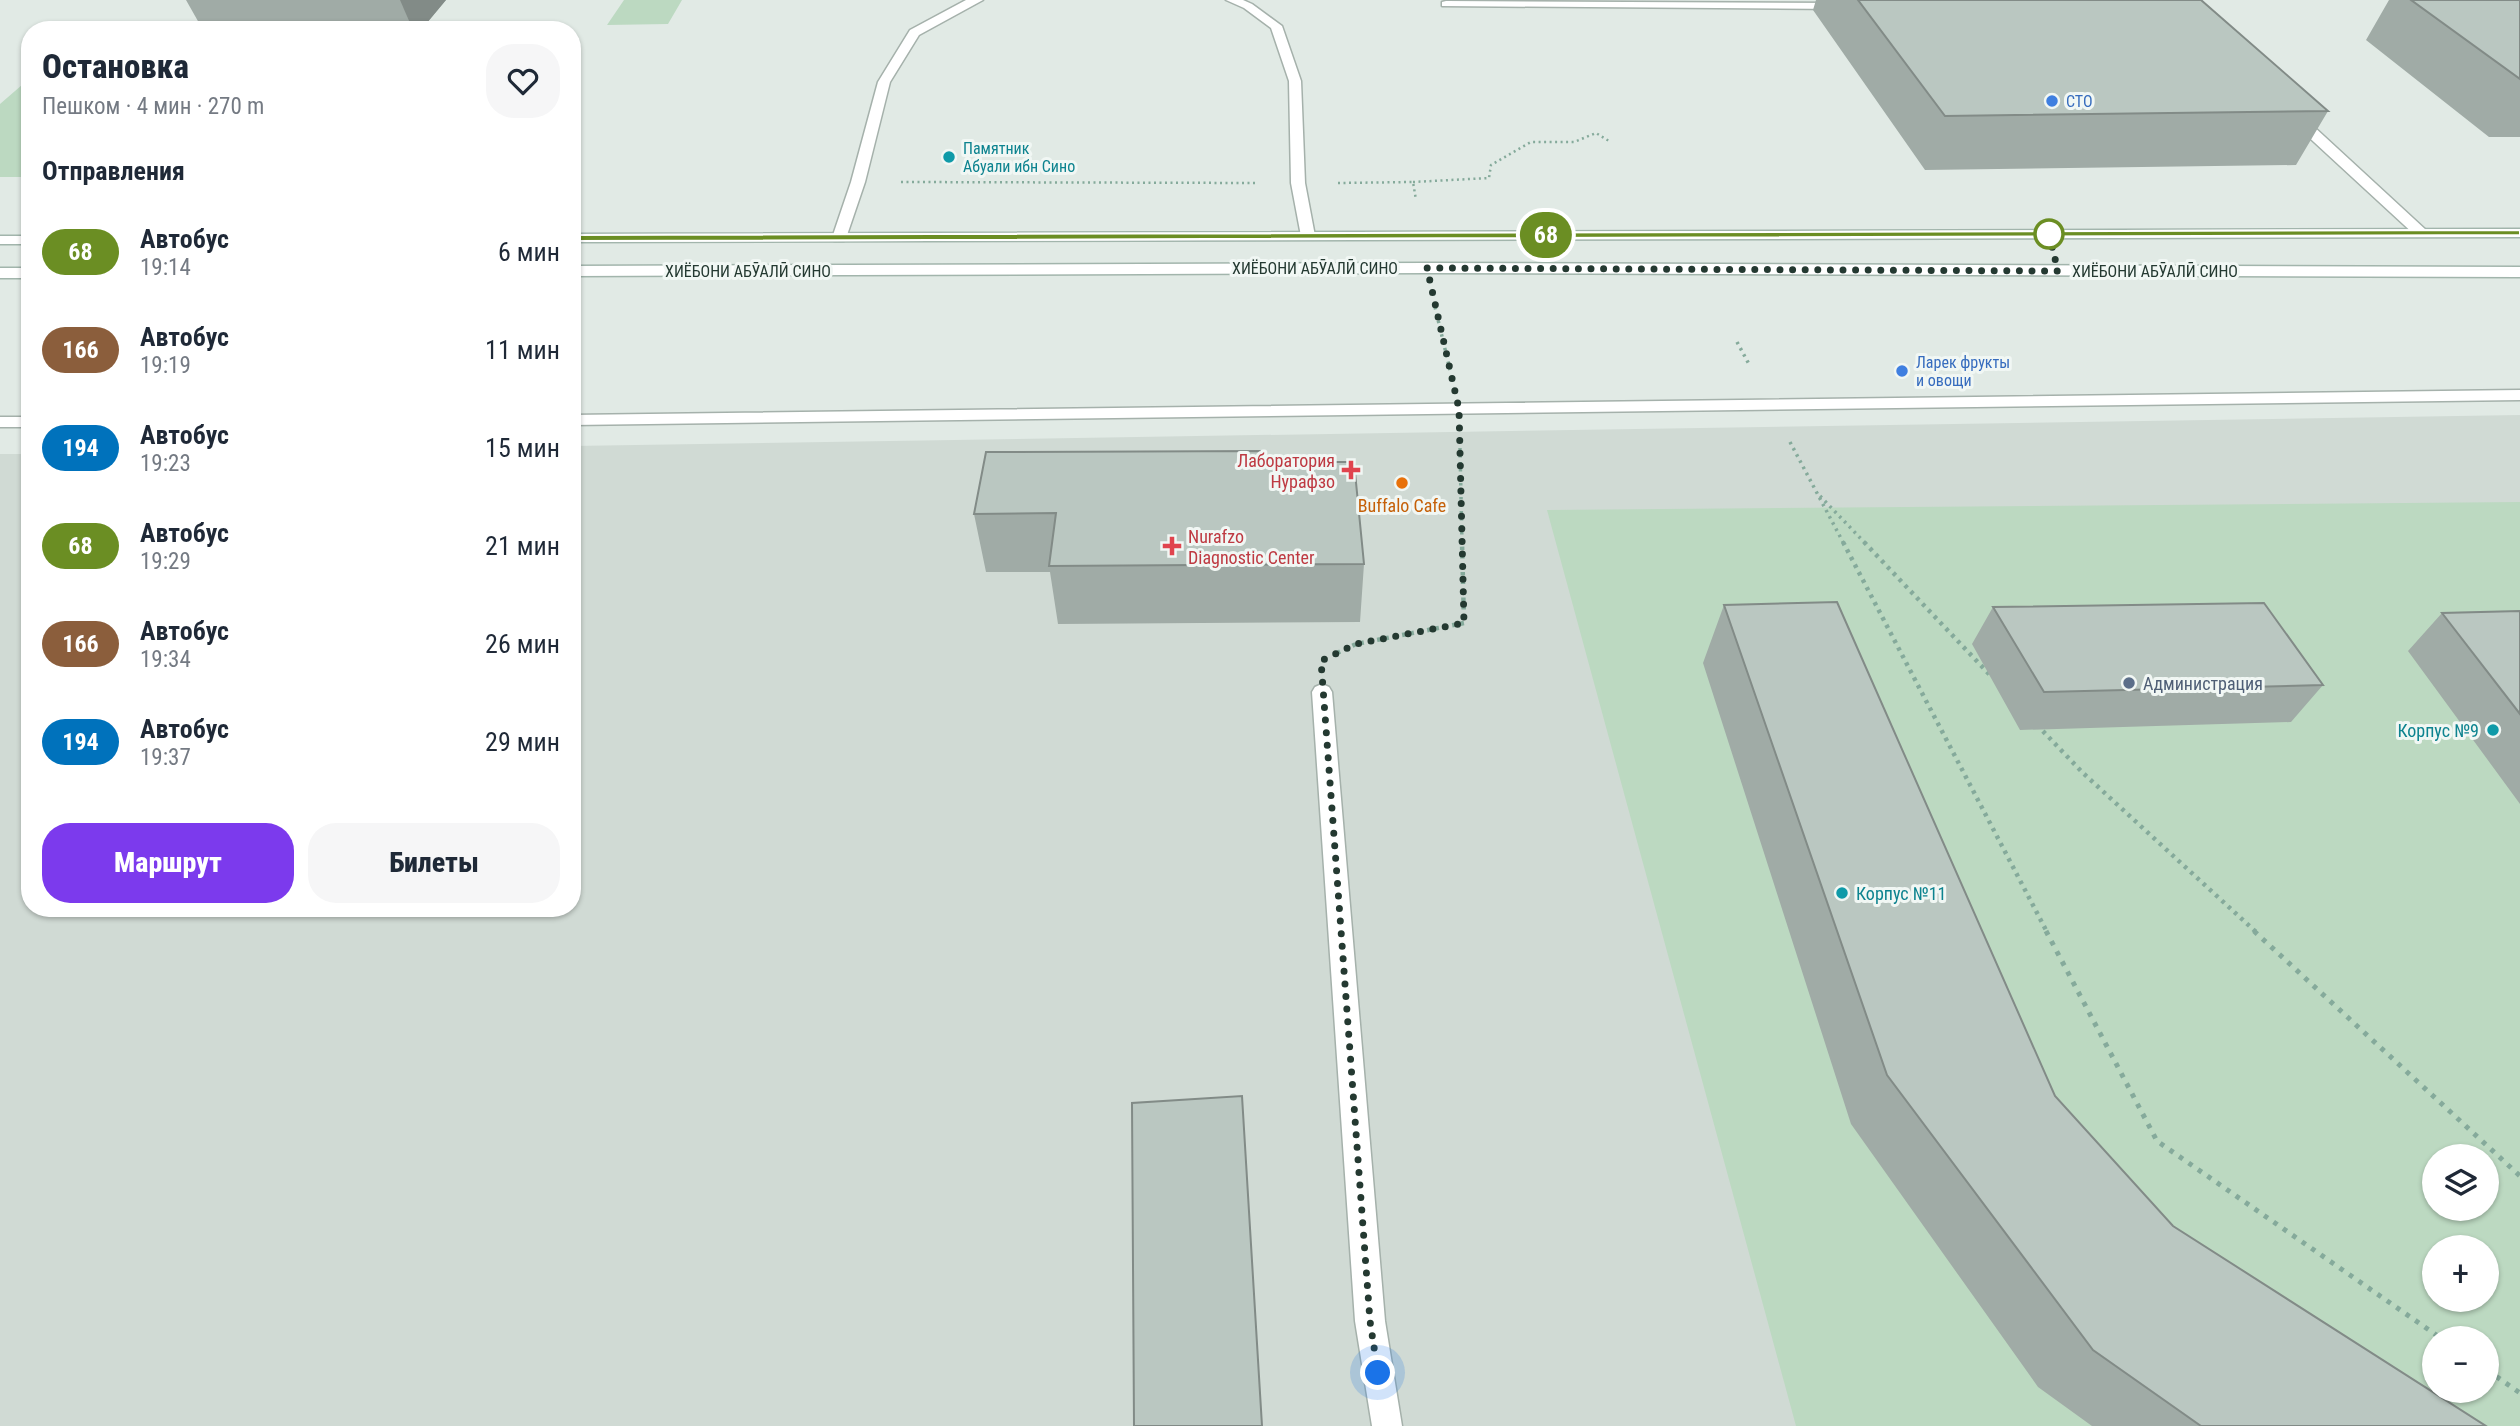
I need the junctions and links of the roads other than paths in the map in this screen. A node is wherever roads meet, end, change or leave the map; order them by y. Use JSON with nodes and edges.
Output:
{"nodes":[{"id":1,"x":977,"y":0,"type":"edge"},
{"id":2,"x":1232,"y":0,"type":"edge"},
{"id":3,"x":1741,"y":3,"type":"edge"},
{"id":4,"x":1446,"y":4,"type":"dead end"},
{"id":5,"x":1853,"y":6,"type":"dead end"},
{"id":6,"x":2281,"y":105,"type":"edge"},
{"id":7,"x":2520,"y":222,"type":"edge"},
{"id":8,"x":2421,"y":233,"type":"junction"},
{"id":9,"x":2458,"y":233,"type":"junction"},
{"id":10,"x":2520,"y":233,"type":"edge"},
{"id":11,"x":1308,"y":236,"type":"junction"},
{"id":12,"x":839,"y":237,"type":"junction"},
{"id":13,"x":581,"y":238,"type":"edge"},
{"id":14,"x":0,"y":240,"type":"edge"},
{"id":15,"x":21,"y":240,"type":"edge"},
{"id":16,"x":581,"y":271,"type":"edge"},
{"id":17,"x":0,"y":273,"type":"edge"},
{"id":18,"x":21,"y":273,"type":"edge"},
{"id":19,"x":2520,"y":274,"type":"edge"},
{"id":20,"x":2520,"y":395,"type":"edge"},
{"id":21,"x":581,"y":420,"type":"edge"},
{"id":22,"x":0,"y":422,"type":"edge"},
{"id":23,"x":21,"y":422,"type":"edge"},
{"id":24,"x":1322,"y":692,"type":"road end"},
{"id":25,"x":1387,"y":1426,"type":"edge"}],
"edges":[{"from":1,"to":12,"type":"main road"},
{"from":2,"to":11,"type":"main road"},
{"from":3,"to":4,"type":"main road"},
{"from":3,"to":5,"type":"main road"},
{"from":6,"to":8,"type":"main road"},
{"from":7,"to":9,"type":"main road"},
{"from":8,"to":9,"type":"main road","name":"ХИЁБОНИ АБӮАЛӢ СИНО"},
{"from":8,"to":11,"type":"main road","name":"ХИЁБОНИ АБӮАЛӢ СИНО"},
{"from":9,"to":10,"type":"main road","name":"ХИЁБОНИ АБӮАЛӢ СИНО"},
{"from":11,"to":12,"type":"main road","name":"ХИЁБОНИ АБӮАЛӢ СИНО"},
{"from":12,"to":13,"type":"main road","name":"ХИЁБОНИ АБӮАЛӢ СИНО"},
{"from":14,"to":15,"type":"main road"},
{"from":16,"to":19,"type":"main road","name":"ХИЁБОНИ АБӮАЛӢ СИНО"},
{"from":17,"to":18,"type":"main road"},
{"from":20,"to":21,"type":"main road"},
{"from":22,"to":23,"type":"main road"},
{"from":24,"to":25,"type":"main road"}]}
